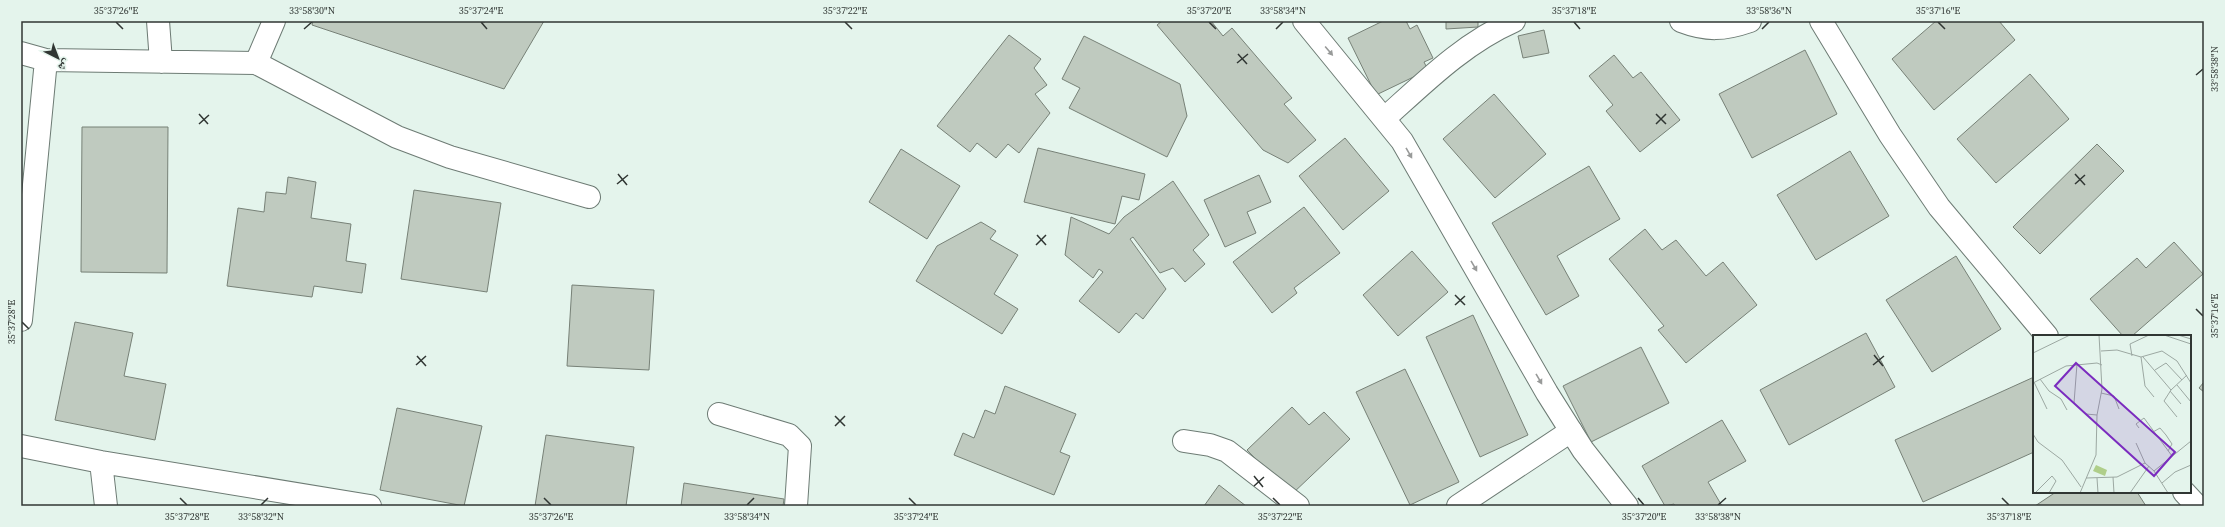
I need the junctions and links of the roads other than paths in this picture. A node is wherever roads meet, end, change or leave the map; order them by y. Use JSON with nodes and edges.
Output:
{"nodes":[{"id":1,"x":158,"y":21,"type":"edge"},
{"id":2,"x":274,"y":21,"type":"edge"},
{"id":3,"x":1304,"y":21,"type":"edge"},
{"id":4,"x":1514,"y":21,"type":"edge"},
{"id":5,"x":1681,"y":21,"type":"edge"},
{"id":6,"x":1750,"y":21,"type":"edge"},
{"id":7,"x":1821,"y":21,"type":"edge"},
{"id":8,"x":21,"y":53,"type":"edge"},
{"id":9,"x":46,"y":60,"type":"junction"},
{"id":10,"x":161,"y":62,"type":"junction"},
{"id":11,"x":256,"y":63,"type":"junction"},
{"id":12,"x":1385,"y":118,"type":"junction"},
{"id":13,"x":589,"y":197,"type":"dead end"},
{"id":14,"x":21,"y":320,"type":"edge"},
{"id":15,"x":2046,"y":335,"type":"edge"},
{"id":16,"x":720,"y":414,"type":"dead end"},
{"id":17,"x":1571,"y":431,"type":"junction"},
{"id":18,"x":1184,"y":441,"type":"dead end"},
{"id":19,"x":21,"y":446,"type":"edge"},
{"id":20,"x":102,"y":462,"type":"junction"},
{"id":21,"x":2185,"y":493,"type":"edge"},
{"id":22,"x":106,"y":506,"type":"edge"},
{"id":23,"x":370,"y":506,"type":"edge"},
{"id":24,"x":796,"y":506,"type":"edge"},
{"id":25,"x":1298,"y":506,"type":"edge"},
{"id":26,"x":1458,"y":506,"type":"edge"},
{"id":27,"x":1627,"y":506,"type":"edge"},
{"id":28,"x":2197,"y":506,"type":"edge"}],
"edges":[{"from":1,"to":10,"type":"street"},
{"from":2,"to":11,"type":"street"},
{"from":3,"to":12,"type":"street","one_way":true},
{"from":4,"to":12,"type":"street"},
{"from":5,"to":6,"type":"street"},
{"from":7,"to":15,"type":"street"},
{"from":8,"to":9,"type":"street"},
{"from":9,"to":10,"type":"street"},
{"from":9,"to":14,"type":"street"},
{"from":10,"to":11,"type":"street"},
{"from":11,"to":13,"type":"street"},
{"from":12,"to":17,"type":"street","one_way":true},
{"from":16,"to":24,"type":"street"},
{"from":17,"to":26,"type":"street"},
{"from":17,"to":27,"type":"street"},
{"from":18,"to":25,"type":"street"},
{"from":19,"to":20,"type":"street"},
{"from":20,"to":22,"type":"street"},
{"from":20,"to":23,"type":"street"},
{"from":21,"to":28,"type":"street"}]}
